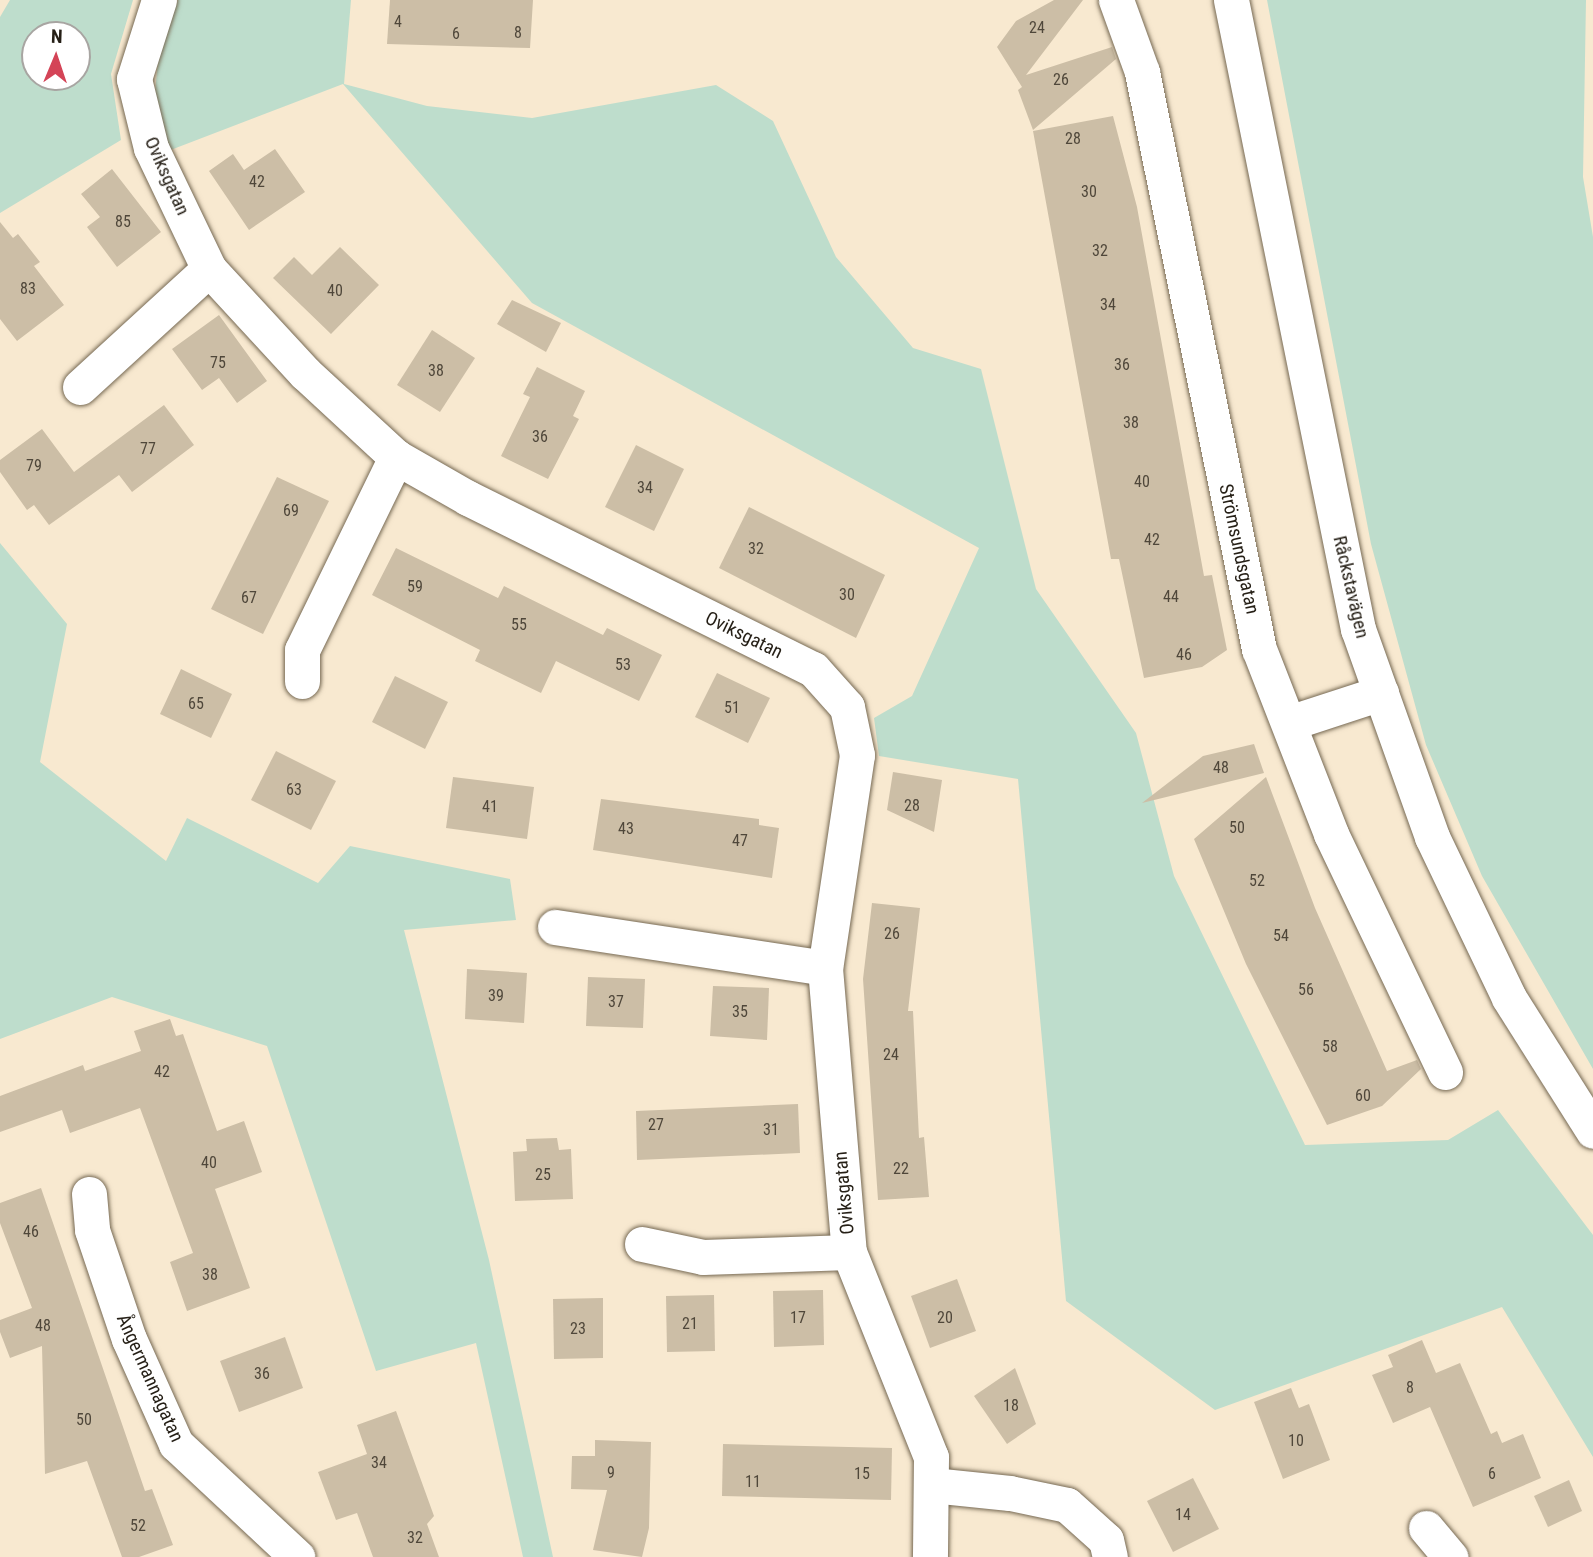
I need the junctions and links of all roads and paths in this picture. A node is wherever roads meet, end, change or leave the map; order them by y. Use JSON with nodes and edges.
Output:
{"nodes":[{"id":1,"x":159,"y":0,"type":"edge"},
{"id":2,"x":1116,"y":0,"type":"edge"},
{"id":3,"x":1231,"y":0,"type":"edge"},
{"id":4,"x":209,"y":269,"type":"junction"},
{"id":5,"x":80,"y":387,"type":"dead end"},
{"id":6,"x":396,"y":457,"type":"junction"},
{"id":7,"x":302,"y":681,"type":"dead end"},
{"id":8,"x":1381,"y":693,"type":"junction"},
{"id":9,"x":1289,"y":723,"type":"junction"},
{"id":10,"x":555,"y":927,"type":"dead end"},
{"id":11,"x":825,"y":968,"type":"junction"},
{"id":12,"x":1446,"y":1072,"type":"dead end"},
{"id":13,"x":1593,"y":1131,"type":"edge"},
{"id":14,"x":89,"y":1194,"type":"dead end"},
{"id":15,"x":642,"y":1244,"type":"dead end"},
{"id":16,"x":849,"y":1252,"type":"junction"},
{"id":17,"x":932,"y":1485,"type":"junction"},
{"id":18,"x":1426,"y":1528,"type":"dead end"},
{"id":19,"x":297,"y":1557,"type":"edge"},
{"id":20,"x":930,"y":1557,"type":"edge"},
{"id":21,"x":1110,"y":1557,"type":"edge"},
{"id":22,"x":1450,"y":1557,"type":"edge"}],
"edges":[{"from":1,"to":4,"type":"street","name":"Oviksgatan"},
{"from":2,"to":9,"type":"street","name":"Strömsundsgatan"},
{"from":3,"to":8,"type":"street","name":"Råckstavägen"},
{"from":4,"to":5,"type":"street"},
{"from":4,"to":6,"type":"street","name":"Oviksgatan"},
{"from":6,"to":7,"type":"street"},
{"from":6,"to":11,"type":"street","name":"Oviksgatan"},
{"from":8,"to":9,"type":"street"},
{"from":8,"to":13,"type":"street","name":"Råckstavägen"},
{"from":9,"to":12,"type":"street","name":"Strömsundsgatan"},
{"from":10,"to":11,"type":"street"},
{"from":11,"to":16,"type":"street","name":"Oviksgatan"},
{"from":14,"to":19,"type":"street","name":"Ångermannagatan"},
{"from":15,"to":16,"type":"street","name":"Oviksgatan"},
{"from":16,"to":17,"type":"street","name":"Oviksgatan"},
{"from":17,"to":20,"type":"street","name":"Oviksgatan"},
{"from":17,"to":21,"type":"street"},
{"from":18,"to":22,"type":"street"}]}
